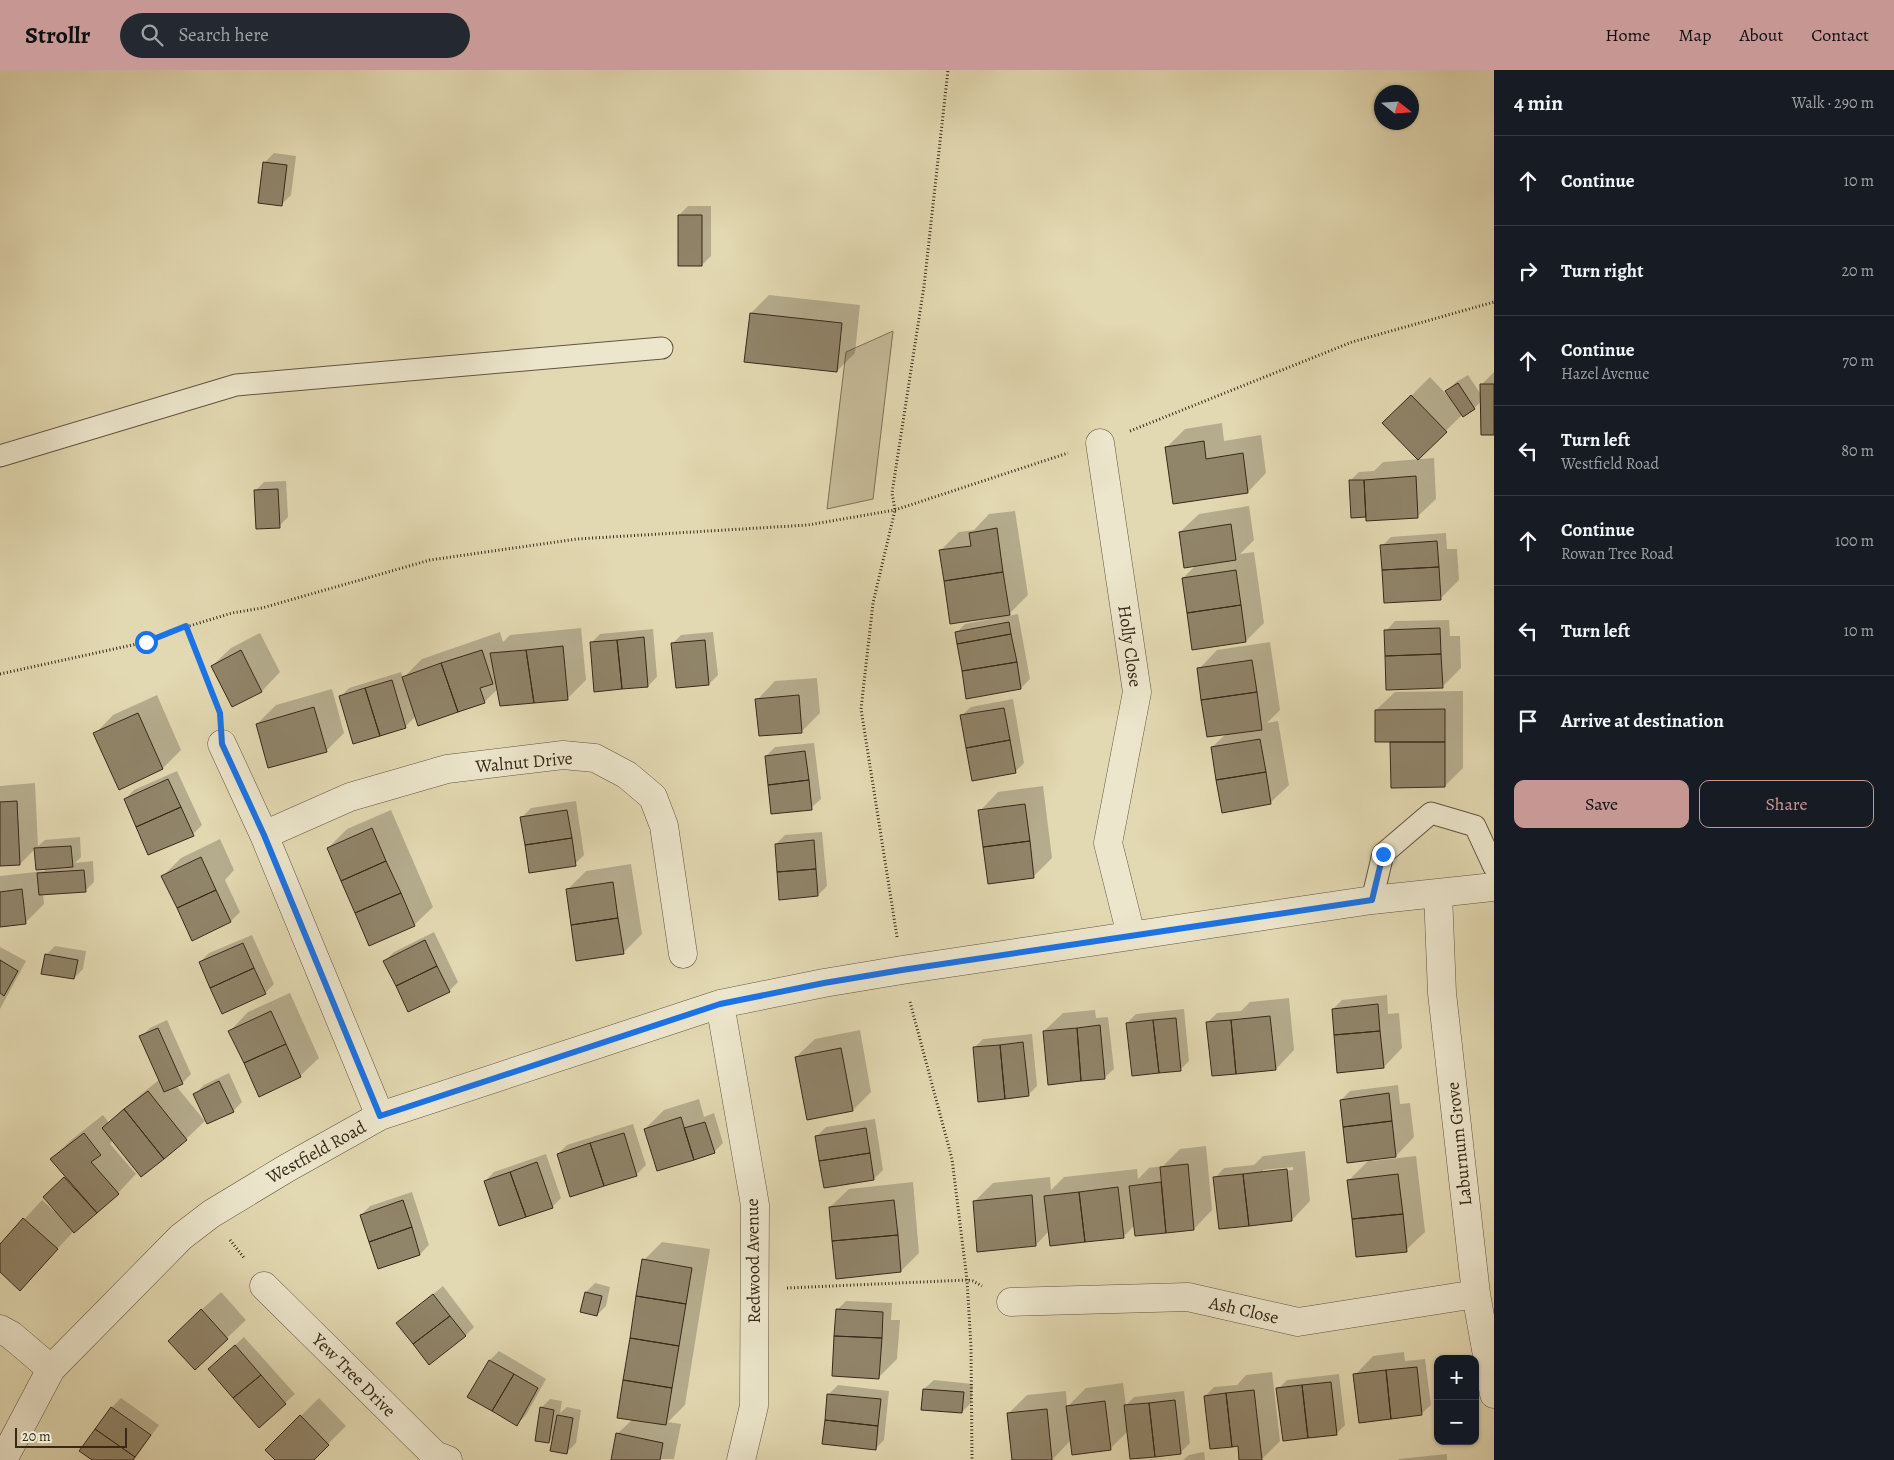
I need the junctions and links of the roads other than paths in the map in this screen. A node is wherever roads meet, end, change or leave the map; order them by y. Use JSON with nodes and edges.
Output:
{"nodes":[{"id":1,"x":662,"y":348,"type":"dead end"},
{"id":2,"x":1100,"y":443,"type":"road end"},
{"id":3,"x":0,"y":456,"type":"edge"},
{"id":4,"x":222,"y":744,"type":"road end"},
{"id":5,"x":264,"y":835,"type":"junction"},
{"id":6,"x":1494,"y":868,"type":"edge"},
{"id":7,"x":1494,"y":887,"type":"edge"},
{"id":8,"x":1438,"y":893,"type":"junction"},
{"id":9,"x":1372,"y":900,"type":"junction"},
{"id":10,"x":1131,"y":935,"type":"junction"},
{"id":11,"x":683,"y":954,"type":"dead end"},
{"id":12,"x":720,"y":1004,"type":"junction"},
{"id":13,"x":380,"y":1116,"type":"junction"},
{"id":14,"x":264,"y":1286,"type":"road end"},
{"id":15,"x":1476,"y":1294,"type":"junction"},
{"id":16,"x":1011,"y":1302,"type":"road end"},
{"id":17,"x":0,"y":1329,"type":"edge"},
{"id":18,"x":51,"y":1370,"type":"junction"},
{"id":19,"x":1494,"y":1394,"type":"edge"},
{"id":20,"x":438,"y":1458,"type":"edge"},
{"id":21,"x":3,"y":1460,"type":"edge"},
{"id":22,"x":741,"y":1460,"type":"edge"}],
"edges":[{"from":1,"to":3,"type":"lane"},
{"from":2,"to":10,"type":"street","name":"Holly Close"},
{"from":4,"to":5,"type":"street"},
{"from":5,"to":11,"type":"street","name":"Walnut Drive"},
{"from":5,"to":13,"type":"street"},
{"from":6,"to":9,"type":"lane"},
{"from":7,"to":8,"type":"street","name":"Westfield Road"},
{"from":8,"to":9,"type":"street","name":"Westfield Road"},
{"from":8,"to":15,"type":"street","name":"Laburnum Grove"},
{"from":9,"to":10,"type":"street","name":"Westfield Road"},
{"from":10,"to":12,"type":"street","name":"Westfield Road"},
{"from":12,"to":13,"type":"street","name":"Westfield Road"},
{"from":12,"to":22,"type":"street","name":"Redwood Avenue"},
{"from":13,"to":18,"type":"street","name":"Westfield Road"},
{"from":14,"to":20,"type":"street","name":"Yew Tree Drive"},
{"from":15,"to":16,"type":"street","name":"Ash Close"},
{"from":15,"to":19,"type":"street","name":"Laburnum Grove"},
{"from":17,"to":18,"type":"street"},
{"from":18,"to":21,"type":"street","name":"Westfield Road"}]}
